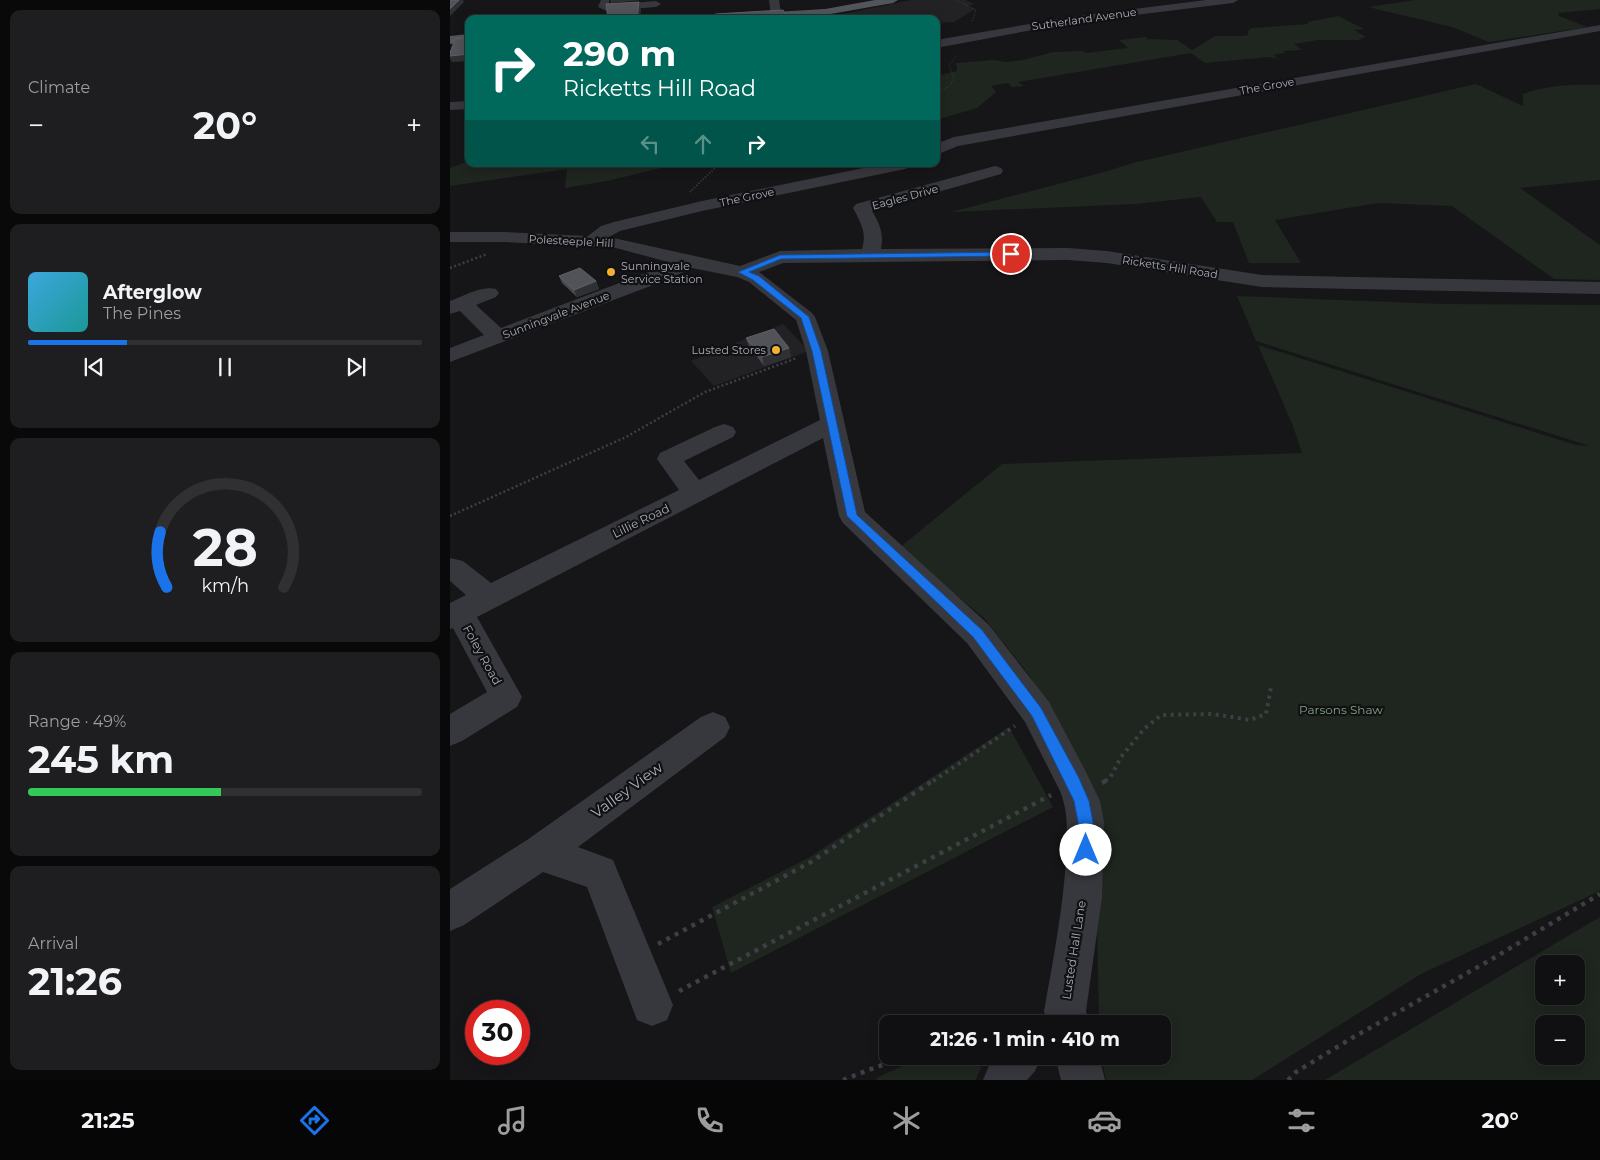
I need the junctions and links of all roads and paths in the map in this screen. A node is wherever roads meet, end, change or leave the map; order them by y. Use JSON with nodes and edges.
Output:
{"nodes":[{"id":1,"x":774,"y":0,"type":"edge"},
{"id":2,"x":893,"y":0,"type":"edge"},
{"id":3,"x":1233,"y":0,"type":"edge"},
{"id":4,"x":604,"y":2,"type":"dead end"},
{"id":5,"x":656,"y":2,"type":"edge"},
{"id":6,"x":641,"y":3,"type":"edge"},
{"id":7,"x":654,"y":15,"type":"edge"},
{"id":8,"x":775,"y":15,"type":"edge"},
{"id":9,"x":828,"y":15,"type":"edge"},
{"id":10,"x":1600,"y":28,"type":"edge"},
{"id":11,"x":465,"y":38,"type":"edge"},
{"id":12,"x":450,"y":40,"type":"edge"},
{"id":13,"x":940,"y":43,"type":"edge"},
{"id":14,"x":465,"y":104,"type":"edge"},
{"id":15,"x":450,"y":106,"type":"edge"},
{"id":16,"x":940,"y":148,"type":"edge"},
{"id":17,"x":890,"y":167,"type":"edge"},
{"id":18,"x":995,"y":171,"type":"dead end"},
{"id":19,"x":450,"y":237,"type":"edge"},
{"id":20,"x":505,"y":237,"type":"junction"},
{"id":21,"x":593,"y":241,"type":"junction"},
{"id":22,"x":450,"y":250,"type":"edge"},
{"id":23,"x":870,"y":255,"type":"junction"},
{"id":24,"x":690,"y":262,"type":"junction"},
{"id":25,"x":742,"y":272,"type":"junction"},
{"id":26,"x":1600,"y":288,"type":"edge"},
{"id":27,"x":489,"y":293,"type":"dead end"},
{"id":28,"x":456,"y":305,"type":"edge"},
{"id":29,"x":498,"y":337,"type":"junction"},
{"id":30,"x":816,"y":351,"type":"junction"},
{"id":31,"x":450,"y":355,"type":"edge"},
{"id":32,"x":831,"y":424,"type":"junction"},
{"id":33,"x":724,"y":432,"type":"dead end"},
{"id":34,"x":696,"y":494,"type":"junction"},
{"id":35,"x":450,"y":516,"type":"edge"},
{"id":36,"x":450,"y":570,"type":"edge"},
{"id":37,"x":488,"y":596,"type":"junction"},
{"id":38,"x":454,"y":615,"type":"edge"},
{"id":39,"x":1271,"y":687,"type":"dead end"},
{"id":40,"x":1037,"y":712,"type":"junction"},
{"id":41,"x":713,"y":727,"type":"dead end"},
{"id":42,"x":450,"y":731,"type":"edge"},
{"id":43,"x":1076,"y":788,"type":"junction"},
{"id":44,"x":540,"y":853,"type":"junction"},
{"id":45,"x":1600,"y":894,"type":"edge"},
{"id":46,"x":450,"y":911,"type":"edge"},
{"id":47,"x":634,"y":956,"type":"junction"},
{"id":48,"x":652,"y":1005,"type":"joint"},
{"id":49,"x":1063,"y":1015,"type":"edge"},
{"id":50,"x":881,"y":1065,"type":"edge"},
{"id":51,"x":1011,"y":1065,"type":"edge"},
{"id":52,"x":1079,"y":1065,"type":"edge"},
{"id":53,"x":842,"y":1080,"type":"edge"},
{"id":54,"x":1005,"y":1080,"type":"edge"},
{"id":55,"x":1083,"y":1080,"type":"edge"},
{"id":56,"x":1288,"y":1080,"type":"edge"}],
"edges":[{"from":1,"to":8,"type":"street"},
{"from":2,"to":9,"type":"main road"},
{"from":3,"to":13,"type":"street","name":"Sutherland Avenue"},
{"from":4,"to":6,"type":"street"},
{"from":5,"to":6,"type":"street"},
{"from":5,"to":7,"type":"street"},
{"from":10,"to":16,"type":"street","name":"The Grove"},
{"from":11,"to":12,"type":"main road"},
{"from":14,"to":15,"type":"street"},
{"from":17,"to":21,"type":"street","name":"The Grove"},
{"from":18,"to":23,"type":"street","name":"Eagles Drive"},
{"from":19,"to":20,"type":"street","name":"Polesteeple Hill"},
{"from":20,"to":21,"type":"street","name":"Polesteeple Hill"},
{"from":20,"to":22,"type":"street"},
{"from":21,"to":24,"type":"street","name":"Polesteeple Hill"},
{"from":23,"to":25,"type":"street","name":"Ricketts Hill Road"},
{"from":23,"to":26,"type":"street","name":"Ricketts Hill Road"},
{"from":24,"to":25,"type":"street","name":"Lusted Hall Lane"},
{"from":24,"to":29,"type":"street","name":"Sunningvale Avenue"},
{"from":25,"to":30,"type":"street","name":"Lusted Hall Lane"},
{"from":27,"to":28,"type":"street"},
{"from":28,"to":29,"type":"street"},
{"from":29,"to":31,"type":"street","name":"Sunningvale Avenue"},
{"from":30,"to":32,"type":"street","name":"Lusted Hall Lane"},
{"from":30,"to":35,"type":"path"},
{"from":32,"to":34,"type":"street","name":"Lillie Road"},
{"from":32,"to":40,"type":"street","name":"Lusted Hall Lane"},
{"from":33,"to":34,"type":"street"},
{"from":34,"to":37,"type":"street","name":"Lillie Road"},
{"from":36,"to":37,"type":"street"},
{"from":37,"to":38,"type":"street","name":"Lillie Road"},
{"from":38,"to":42,"type":"street","name":"Foley Road"},
{"from":39,"to":43,"type":"path"},
{"from":40,"to":43,"type":"street","name":"Lusted Hall Lane"},
{"from":40,"to":47,"type":"path"},
{"from":41,"to":44,"type":"street","name":"Valley View"},
{"from":43,"to":48,"type":"path"},
{"from":43,"to":49,"type":"street","name":"Lusted Hall Lane"},
{"from":44,"to":46,"type":"street","name":"Valley View"},
{"from":44,"to":47,"type":"street"},
{"from":45,"to":56,"type":"path"},
{"from":47,"to":48,"type":"street"},
{"from":50,"to":53,"type":"path"},
{"from":51,"to":54,"type":"street"},
{"from":52,"to":55,"type":"street"}]}
